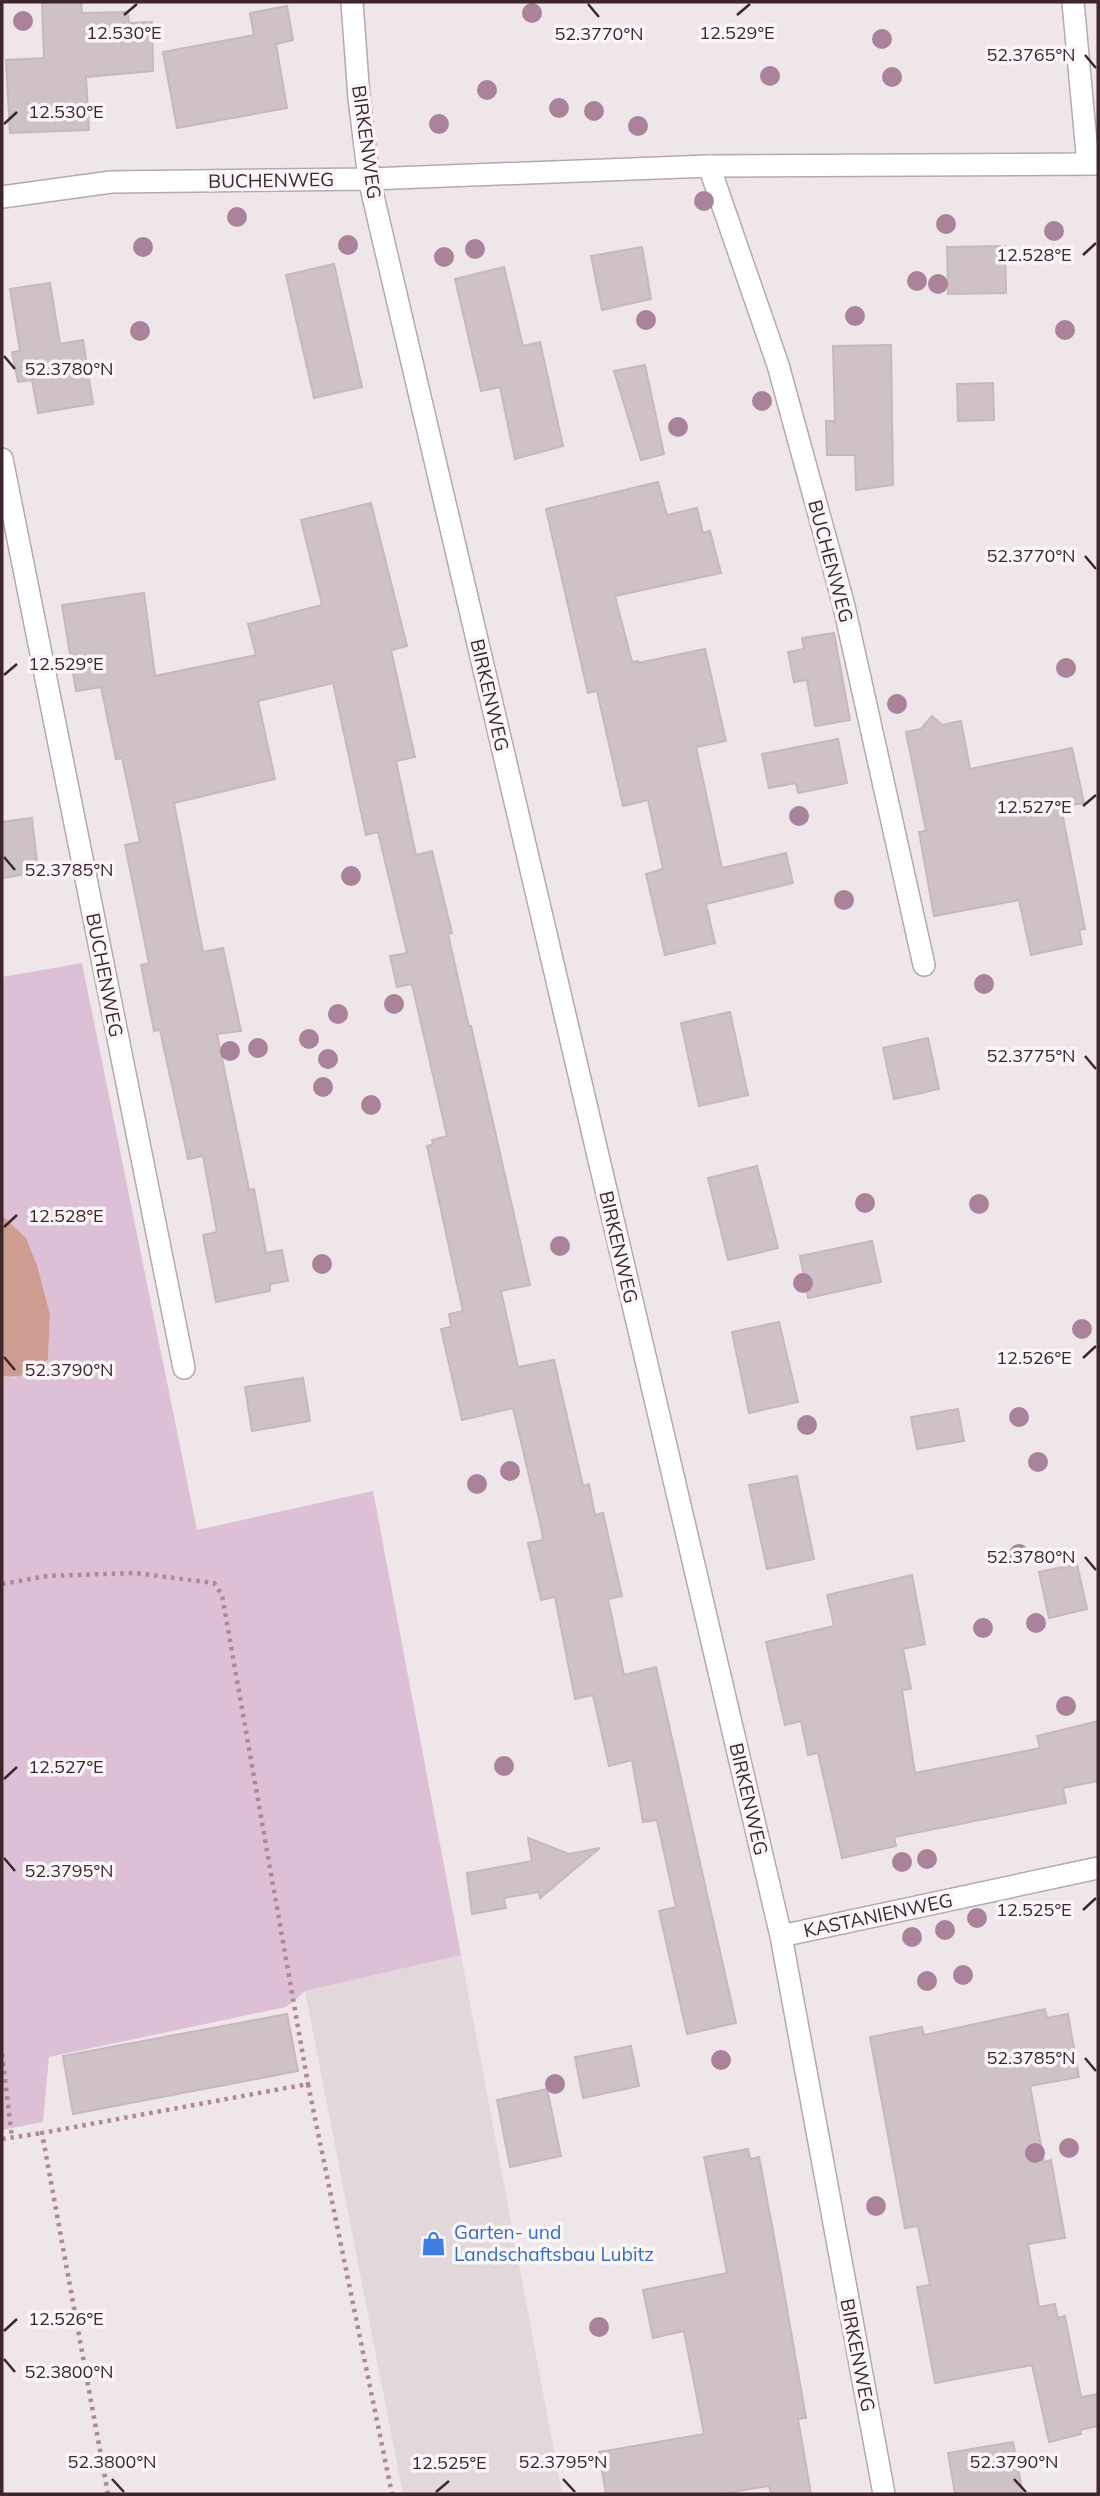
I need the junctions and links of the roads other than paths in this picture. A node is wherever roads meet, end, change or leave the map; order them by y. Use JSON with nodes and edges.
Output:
{"nodes":[{"id":1,"x":352,"y":2,"type":"edge"},
{"id":2,"x":1073,"y":2,"type":"edge"},
{"id":3,"x":1093,"y":164,"type":"edge"},
{"id":4,"x":709,"y":166,"type":"junction"},
{"id":5,"x":369,"y":179,"type":"junction"},
{"id":6,"x":2,"y":197,"type":"edge"},
{"id":7,"x":2,"y":459,"type":"edge"},
{"id":8,"x":924,"y":965,"type":"dead end"},
{"id":9,"x":184,"y":1368,"type":"dead end"},
{"id":10,"x":1098,"y":1868,"type":"edge"},
{"id":11,"x":781,"y":1936,"type":"junction"},
{"id":12,"x":884,"y":2494,"type":"edge"}],
"edges":[{"from":1,"to":5,"type":"street","name":"BIRKENWEG"},
{"from":2,"to":3,"type":"street"},
{"from":3,"to":4,"type":"street","name":"BUCHENWEG"},
{"from":4,"to":5,"type":"street","name":"BUCHENWEG"},
{"from":4,"to":8,"type":"street","name":"BUCHENWEG"},
{"from":5,"to":6,"type":"street","name":"BUCHENWEG"},
{"from":5,"to":11,"type":"street","name":"BIRKENWEG"},
{"from":7,"to":9,"type":"street","name":"BUCHENWEG"},
{"from":10,"to":11,"type":"street","name":"KASTANIENWEG"},
{"from":11,"to":12,"type":"street","name":"BIRKENWEG"}]}
